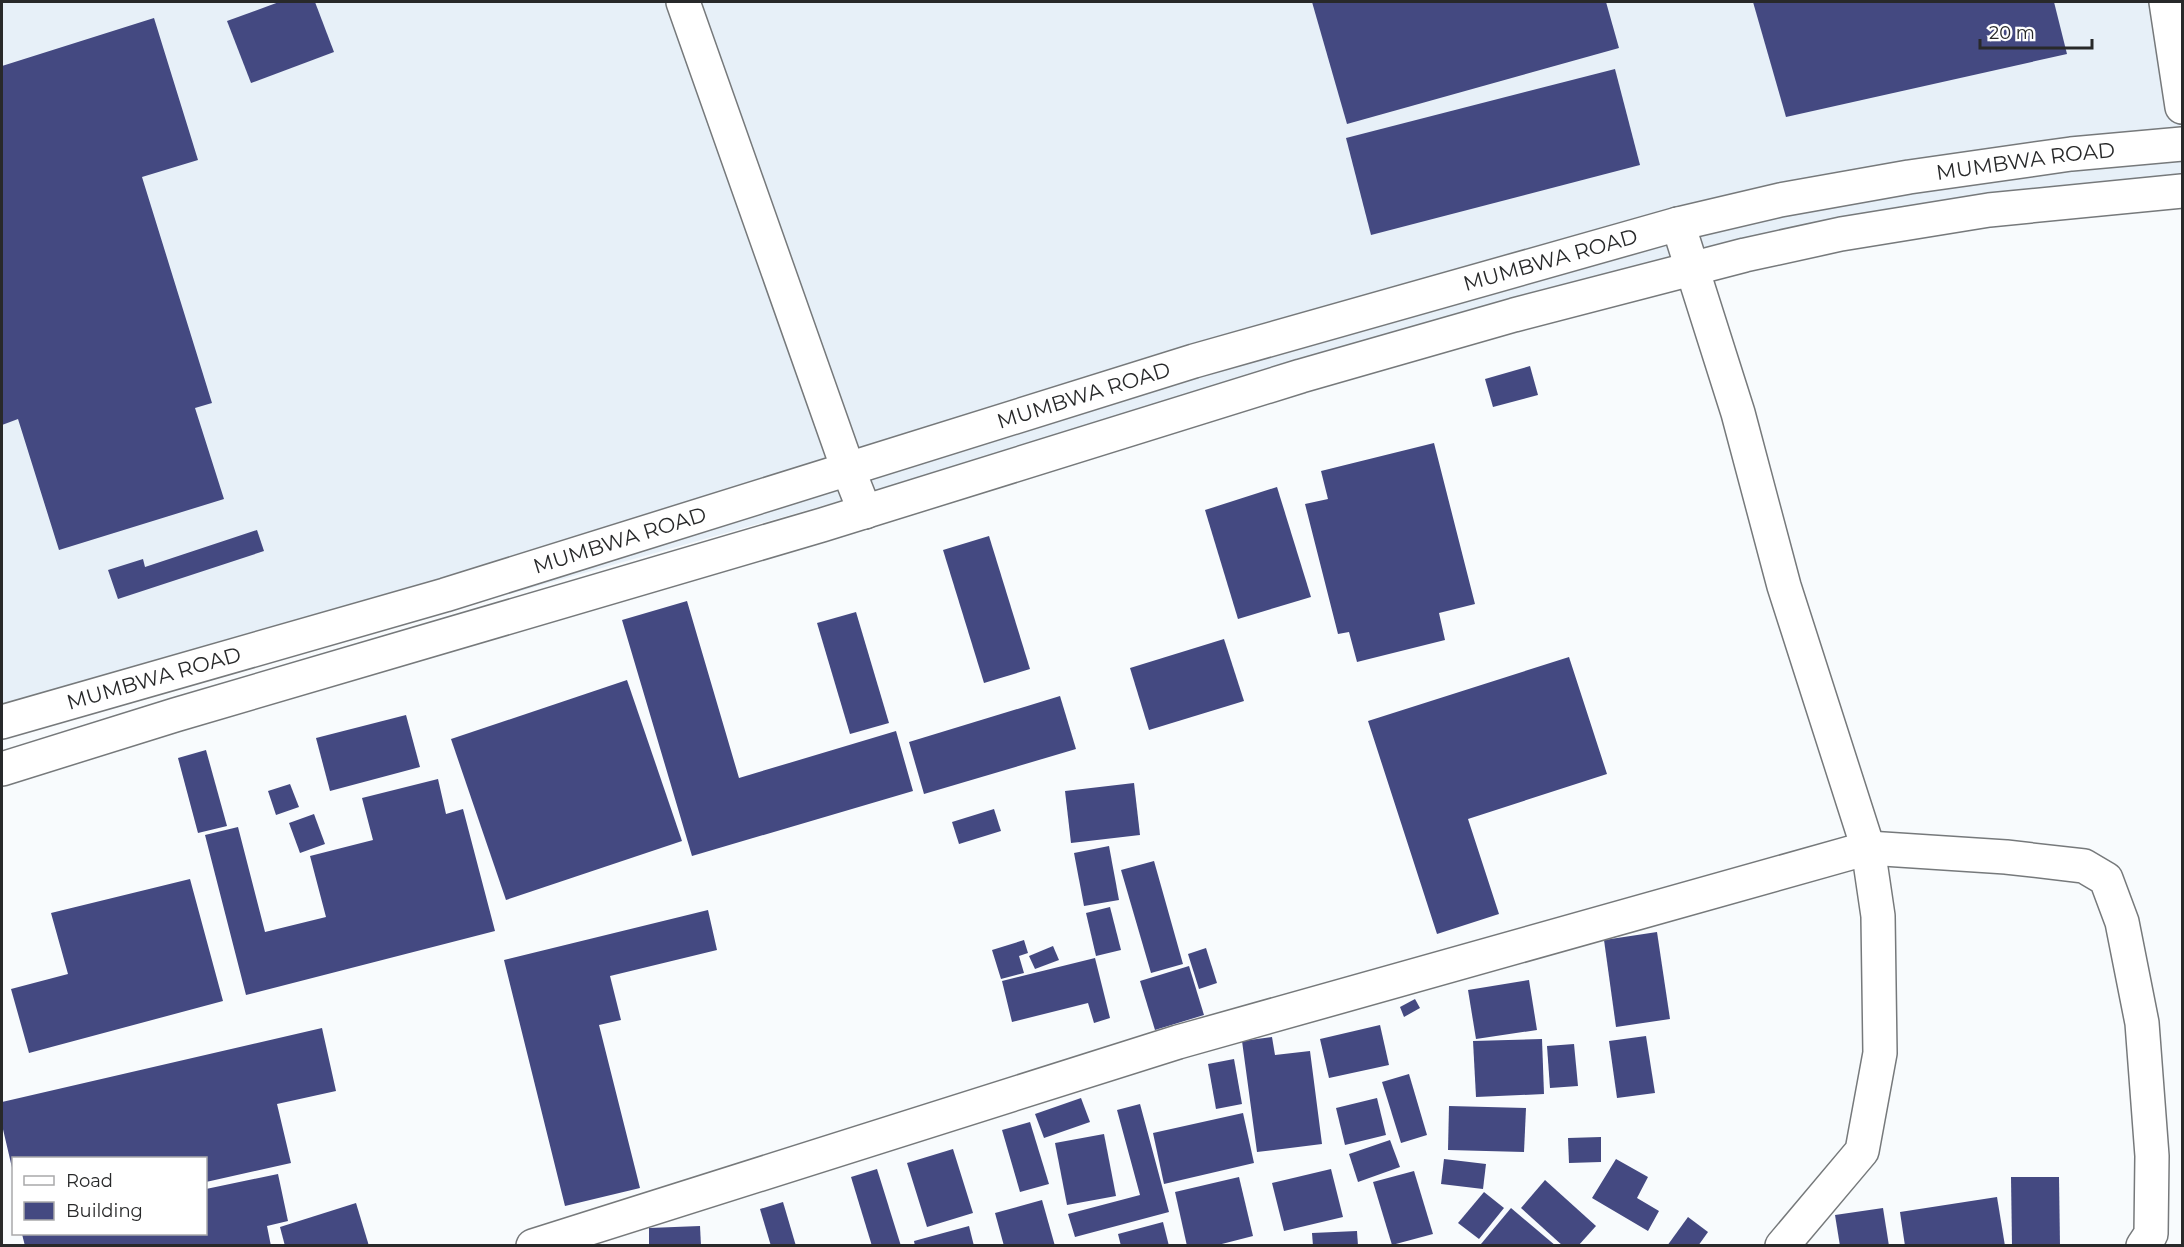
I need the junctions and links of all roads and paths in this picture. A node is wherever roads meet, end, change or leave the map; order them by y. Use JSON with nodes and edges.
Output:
{"nodes":[{"id":1,"x":683,"y":2,"type":"edge"},
{"id":2,"x":2166,"y":2,"type":"edge"},
{"id":3,"x":2182,"y":107,"type":"edge"},
{"id":4,"x":2182,"y":144,"type":"edge"},
{"id":5,"x":2182,"y":191,"type":"edge"},
{"id":6,"x":1678,"y":224,"type":"junction"},
{"id":7,"x":1691,"y":268,"type":"junction"},
{"id":8,"x":848,"y":469,"type":"junction"},
{"id":9,"x":865,"y":512,"type":"junction"},
{"id":10,"x":2,"y":722,"type":"edge"},
{"id":11,"x":2,"y":769,"type":"edge"},
{"id":12,"x":1868,"y":848,"type":"junction"},
{"id":13,"x":581,"y":1239,"type":"edge"},
{"id":14,"x":533,"y":1245,"type":"edge"},
{"id":15,"x":1782,"y":1245,"type":"edge"},
{"id":16,"x":2143,"y":1245,"type":"edge"}],
"edges":[{"from":1,"to":8,"type":"main road"},
{"from":2,"to":3,"type":"main road"},
{"from":4,"to":6,"type":"main road","name":"MUMBWA ROAD"},
{"from":5,"to":7,"type":"main road","name":"MUMBWA ROAD"},
{"from":6,"to":7,"type":"main road"},
{"from":6,"to":8,"type":"main road","name":"MUMBWA ROAD"},
{"from":7,"to":9,"type":"main road","name":"MUMBWA ROAD"},
{"from":7,"to":12,"type":"main road"},
{"from":8,"to":9,"type":"main road"},
{"from":8,"to":10,"type":"main road","name":"MUMBWA ROAD"},
{"from":9,"to":11,"type":"main road","name":"MUMBWA ROAD"},
{"from":12,"to":13,"type":"main road"},
{"from":12,"to":15,"type":"main road"},
{"from":12,"to":16,"type":"main road"},
{"from":13,"to":14,"type":"main road"}]}
